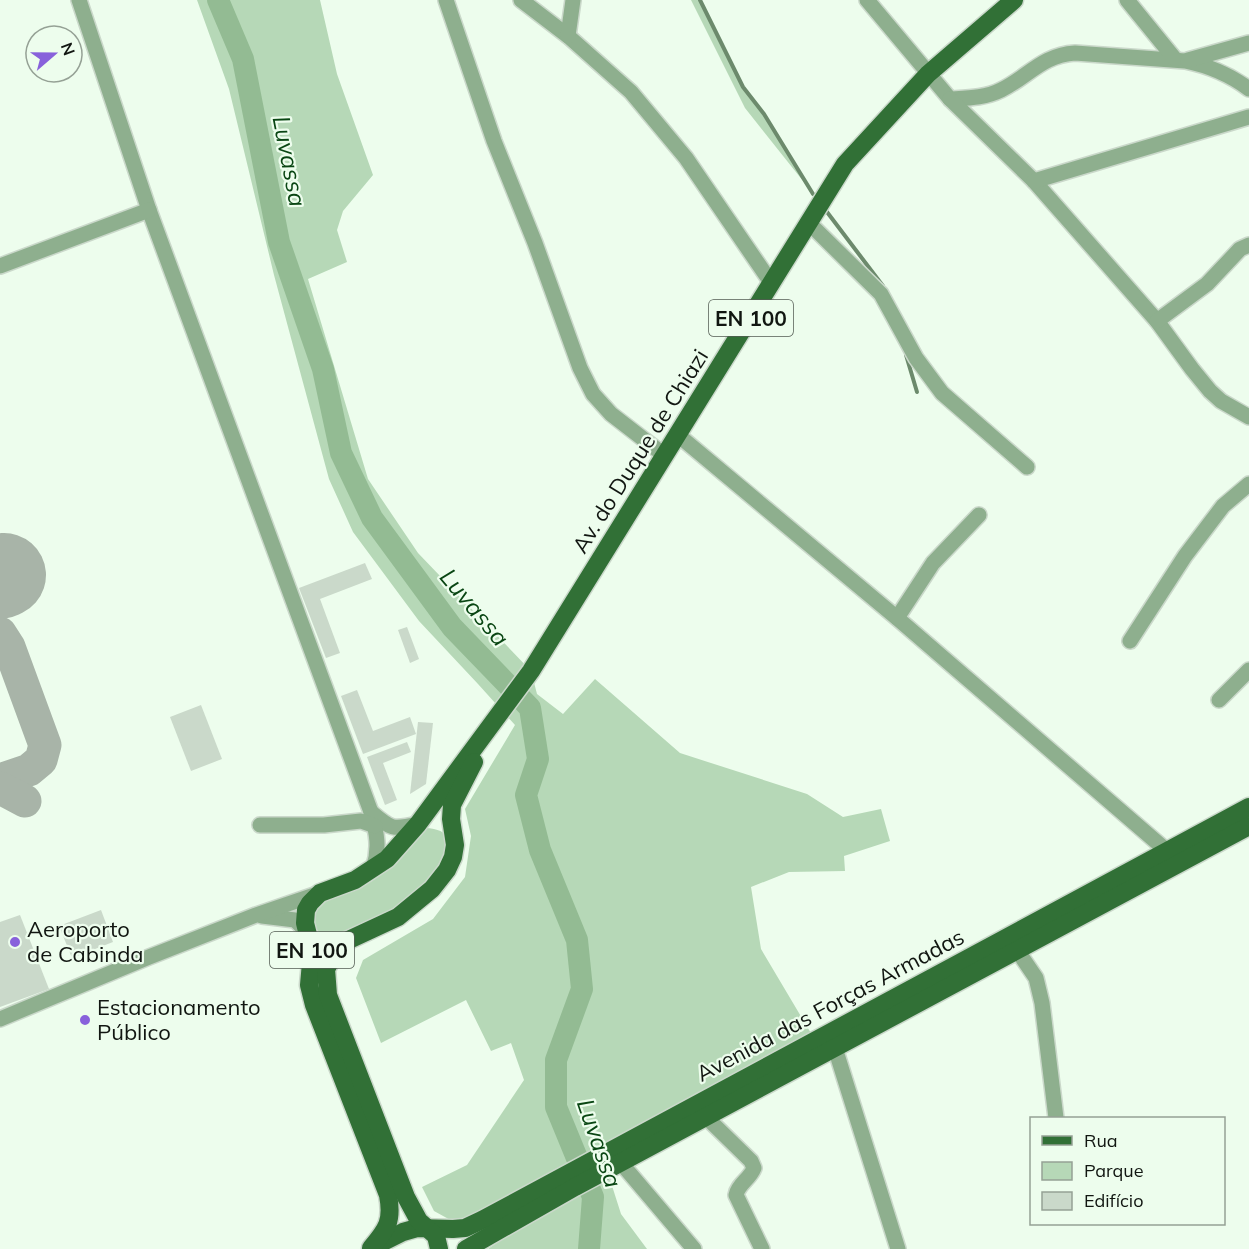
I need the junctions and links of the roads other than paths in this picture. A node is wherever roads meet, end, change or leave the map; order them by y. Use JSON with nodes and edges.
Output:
{"nodes":[{"id":1,"x":79,"y":0,"type":"edge"},
{"id":2,"x":446,"y":0,"type":"edge"},
{"id":3,"x":521,"y":0,"type":"edge"},
{"id":4,"x":573,"y":0,"type":"edge"},
{"id":5,"x":867,"y":0,"type":"edge"},
{"id":6,"x":1014,"y":0,"type":"edge"},
{"id":7,"x":1127,"y":0,"type":"edge"},
{"id":8,"x":568,"y":36,"type":"junction"},
{"id":9,"x":1249,"y":43,"type":"edge"},
{"id":10,"x":1180,"y":60,"type":"junction"},
{"id":11,"x":928,"y":74,"type":"junction"},
{"id":12,"x":1249,"y":89,"type":"edge"},
{"id":13,"x":950,"y":99,"type":"junction"},
{"id":14,"x":1249,"y":117,"type":"edge"},
{"id":15,"x":1034,"y":181,"type":"junction"},
{"id":16,"x":149,"y":210,"type":"junction"},
{"id":17,"x":808,"y":222,"type":"junction"},
{"id":18,"x":1249,"y":245,"type":"edge"},
{"id":19,"x":0,"y":266,"type":"edge"},
{"id":20,"x":772,"y":284,"type":"junction"},
{"id":21,"x":1157,"y":321,"type":"junction"},
{"id":22,"x":1249,"y":417,"type":"edge"},
{"id":23,"x":678,"y":435,"type":"junction"},
{"id":24,"x":664,"y":455,"type":"junction"},
{"id":25,"x":1027,"y":467,"type":"dead end"},
{"id":26,"x":1249,"y":484,"type":"edge"},
{"id":27,"x":979,"y":515,"type":"dead end"},
{"id":28,"x":897,"y":618,"type":"junction"},
{"id":29,"x":1130,"y":641,"type":"dead end"},
{"id":30,"x":1249,"y":670,"type":"edge"},
{"id":31,"x":1219,"y":700,"type":"dead end"},
{"id":32,"x":500,"y":716,"type":"junction"},
{"id":33,"x":1249,"y":807,"type":"edge"},
{"id":34,"x":373,"y":819,"type":"junction"},
{"id":35,"x":418,"y":824,"type":"junction"},
{"id":36,"x":260,"y":825,"type":"dead end"},
{"id":37,"x":1249,"y":826,"type":"edge"},
{"id":38,"x":455,"y":844,"type":"junction"},
{"id":39,"x":1167,"y":851,"type":"junction"},
{"id":40,"x":373,"y":869,"type":"junction"},
{"id":41,"x":320,"y":893,"type":"junction"},
{"id":42,"x":256,"y":915,"type":"junction"},
{"id":43,"x":308,"y":933,"type":"junction"},
{"id":44,"x":340,"y":944,"type":"junction"},
{"id":45,"x":1017,"y":950,"type":"junction"},
{"id":46,"x":0,"y":1019,"type":"edge"},
{"id":47,"x":835,"y":1048,"type":"junction"},
{"id":48,"x":706,"y":1117,"type":"junction"},
{"id":49,"x":1056,"y":1117,"type":"edge"},
{"id":50,"x":609,"y":1163,"type":"junction"},
{"id":51,"x":571,"y":1180,"type":"junction"},
{"id":52,"x":429,"y":1228,"type":"junction"},
{"id":53,"x":370,"y":1249,"type":"edge"},
{"id":54,"x":439,"y":1249,"type":"edge"},
{"id":55,"x":466,"y":1249,"type":"edge"},
{"id":56,"x":694,"y":1249,"type":"edge"},
{"id":57,"x":762,"y":1249,"type":"edge"},
{"id":58,"x":898,"y":1249,"type":"edge"}],
"edges":[{"from":1,"to":16,"type":"street"},
{"from":2,"to":24,"type":"street"},
{"from":3,"to":8,"type":"street"},
{"from":4,"to":8,"type":"street"},
{"from":5,"to":11,"type":"street"},
{"from":6,"to":11,"type":"main road","name":"Av. do Duque de Chiazi","number":"EN 100"},
{"from":7,"to":10,"type":"street"},
{"from":8,"to":20,"type":"street"},
{"from":9,"to":10,"type":"street"},
{"from":10,"to":12,"type":"street"},
{"from":10,"to":13,"type":"street"},
{"from":11,"to":13,"type":"street"},
{"from":11,"to":17,"type":"main road","name":"Av. do Duque de Chiazi","number":"EN 100"},
{"from":13,"to":15,"type":"street"},
{"from":14,"to":15,"type":"street"},
{"from":15,"to":21,"type":"street"},
{"from":16,"to":19,"type":"street"},
{"from":16,"to":34,"type":"street"},
{"from":17,"to":20,"type":"main road","name":"Av. do Duque de Chiazi","number":"EN 100"},
{"from":17,"to":25,"type":"street"},
{"from":18,"to":21,"type":"street"},
{"from":20,"to":23,"type":"main road","name":"Av. do Duque de Chiazi","number":"EN 100"},
{"from":21,"to":22,"type":"street"},
{"from":23,"to":24,"type":"main road","name":"Av. do Duque de Chiazi","number":"EN 100"},
{"from":23,"to":28,"type":"street"},
{"from":24,"to":32,"type":"main road","name":"Av. do Duque de Chiazi","number":"EN 100"},
{"from":26,"to":29,"type":"street"},
{"from":27,"to":28,"type":"street"},
{"from":28,"to":39,"type":"street"},
{"from":30,"to":31,"type":"street"},
{"from":32,"to":35,"type":"main road","name":"Av. do Duque de Chiazi","number":"EN 100"},
{"from":32,"to":38,"type":"main road","name":"Av. do Duque de Chiazi","number":"EN 100"},
{"from":33,"to":39,"type":"main road","name":"Avenida das Forças Armadas"},
{"from":34,"to":35,"type":"street"},
{"from":34,"to":36,"type":"street"},
{"from":34,"to":40,"type":"street"},
{"from":35,"to":38,"type":"main road"},
{"from":35,"to":40,"type":"main road","name":"Av. do Duque de Chiazi","number":"EN 100"},
{"from":37,"to":45,"type":"main road","name":"Avenida das Forças Armadas"},
{"from":38,"to":44,"type":"main road","name":"Av. do Duque de Chiazi","number":"EN 100"},
{"from":39,"to":50,"type":"main road","name":"Avenida das Forças Armadas"},
{"from":40,"to":41,"type":"main road","name":"Av. do Duque de Chiazi","number":"EN 100"},
{"from":41,"to":42,"type":"street"},
{"from":41,"to":43,"type":"main road","number":"EN 100"},
{"from":42,"to":43,"type":"street"},
{"from":42,"to":46,"type":"street"},
{"from":43,"to":44,"type":"main road","number":"EN 100"},
{"from":43,"to":53,"type":"main road","number":"EN 100"},
{"from":44,"to":52,"type":"main road","number":"EN 100"},
{"from":45,"to":47,"type":"main road","name":"Avenida das Forças Armadas"},
{"from":45,"to":49,"type":"street"},
{"from":47,"to":48,"type":"main road","name":"Avenida das Forças Armadas"},
{"from":47,"to":58,"type":"street"},
{"from":48,"to":50,"type":"main road","name":"Avenida das Forças Armadas"},
{"from":48,"to":57,"type":"street"},
{"from":50,"to":51,"type":"main road","name":"Avenida das Forças Armadas"},
{"from":50,"to":56,"type":"street"},
{"from":51,"to":52,"type":"main road","name":"Avenida das Forças Armadas"},
{"from":51,"to":55,"type":"main road","name":"Avenida das Forças Armadas"},
{"from":52,"to":53,"type":"main road","name":"Avenida das Forças Armadas","number":"EN 100"},
{"from":52,"to":54,"type":"main road","number":"EN 100"}]}
